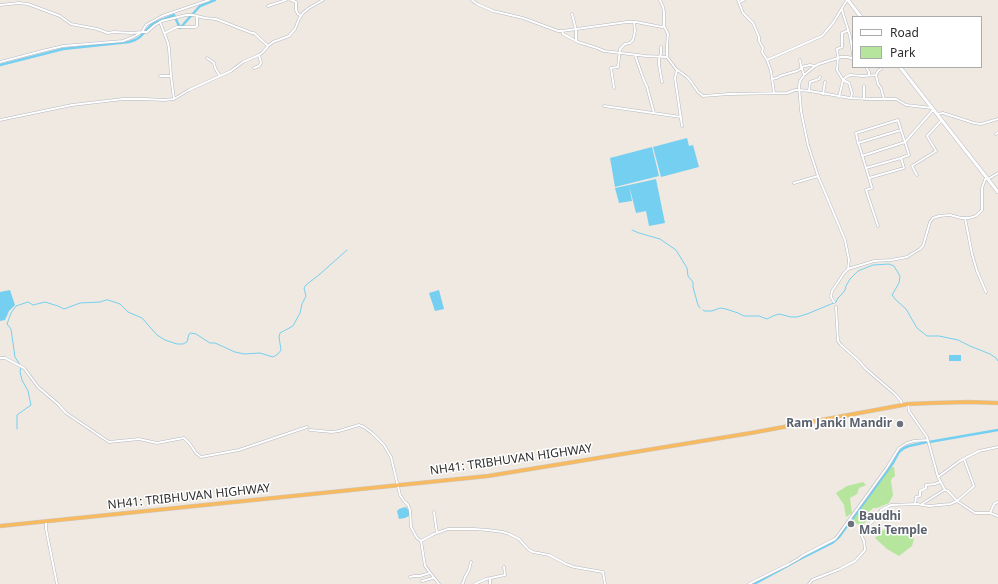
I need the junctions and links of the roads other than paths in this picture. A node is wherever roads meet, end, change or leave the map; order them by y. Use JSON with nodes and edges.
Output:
{"nodes":[{"id":1,"x":209,"y":0,"type":"edge"},
{"id":2,"x":286,"y":0,"type":"edge"},
{"id":3,"x":291,"y":0,"type":"edge"},
{"id":4,"x":323,"y":0,"type":"edge"},
{"id":5,"x":472,"y":0,"type":"edge"},
{"id":6,"x":660,"y":0,"type":"edge"},
{"id":7,"x":744,"y":0,"type":"edge"},
{"id":8,"x":848,"y":0,"type":"edge"},
{"id":9,"x":738,"y":1,"type":"edge"},
{"id":10,"x":0,"y":5,"type":"edge"},
{"id":11,"x":268,"y":6,"type":"dead end"},
{"id":12,"x":842,"y":10,"type":"junction"},
{"id":13,"x":572,"y":14,"type":"dead end"},
{"id":14,"x":197,"y":16,"type":"junction"},
{"id":15,"x":301,"y":16,"type":"junction"},
{"id":16,"x":860,"y":16,"type":"edge"},
{"id":17,"x":160,"y":22,"type":"junction"},
{"id":18,"x":634,"y":22,"type":"junction"},
{"id":19,"x":664,"y":26,"type":"junction"},
{"id":20,"x":576,"y":30,"type":"junction"},
{"id":21,"x":562,"y":31,"type":"junction"},
{"id":22,"x":848,"y":31,"type":"junction"},
{"id":23,"x":142,"y":32,"type":"junction"},
{"id":24,"x":164,"y":33,"type":"junction"},
{"id":25,"x":576,"y":41,"type":"junction"},
{"id":26,"x":268,"y":46,"type":"junction"},
{"id":27,"x":661,"y":47,"type":"dead end"},
{"id":28,"x":852,"y":48,"type":"edge"},
{"id":29,"x":619,"y":53,"type":"junction"},
{"id":30,"x":635,"y":54,"type":"junction"},
{"id":31,"x":259,"y":56,"type":"junction"},
{"id":32,"x":660,"y":57,"type":"junction"},
{"id":33,"x":667,"y":57,"type":"junction"},
{"id":34,"x":207,"y":58,"type":"dead end"},
{"id":35,"x":838,"y":58,"type":"junction"},
{"id":36,"x":852,"y":59,"type":"edge"},
{"id":37,"x":767,"y":60,"type":"junction"},
{"id":38,"x":800,"y":60,"type":"dead end"},
{"id":39,"x":0,"y":62,"type":"edge"},
{"id":40,"x":815,"y":66,"type":"junction"},
{"id":41,"x":801,"y":67,"type":"junction"},
{"id":42,"x":254,"y":68,"type":"dead end"},
{"id":43,"x":867,"y":68,"type":"edge"},
{"id":44,"x":901,"y":68,"type":"edge"},
{"id":45,"x":881,"y":69,"type":"dead end"},
{"id":46,"x":677,"y":70,"type":"junction"},
{"id":47,"x":804,"y":75,"type":"junction"},
{"id":48,"x":869,"y":75,"type":"junction"},
{"id":49,"x":876,"y":75,"type":"junction"},
{"id":50,"x":160,"y":76,"type":"dead end"},
{"id":51,"x":171,"y":76,"type":"junction"},
{"id":52,"x":220,"y":76,"type":"junction"},
{"id":53,"x":820,"y":77,"type":"dead end"},
{"id":54,"x":772,"y":79,"type":"junction"},
{"id":55,"x":843,"y":80,"type":"junction"},
{"id":56,"x":662,"y":82,"type":"dead end"},
{"id":57,"x":826,"y":82,"type":"dead end"},
{"id":58,"x":864,"y":86,"type":"dead end"},
{"id":59,"x":614,"y":88,"type":"dead end"},
{"id":60,"x":799,"y":90,"type":"junction"},
{"id":61,"x":809,"y":91,"type":"junction"},
{"id":62,"x":774,"y":93,"type":"junction"},
{"id":63,"x":823,"y":94,"type":"junction"},
{"id":64,"x":839,"y":97,"type":"junction"},
{"id":65,"x":851,"y":98,"type":"junction"},
{"id":66,"x":174,"y":99,"type":"junction"},
{"id":67,"x":864,"y":99,"type":"junction"},
{"id":68,"x":884,"y":99,"type":"junction"},
{"id":69,"x":604,"y":106,"type":"dead end"},
{"id":70,"x":933,"y":109,"type":"junction"},
{"id":71,"x":654,"y":113,"type":"junction"},
{"id":72,"x":937,"y":114,"type":"junction"},
{"id":73,"x":681,"y":117,"type":"junction"},
{"id":74,"x":998,"y":119,"type":"edge"},
{"id":75,"x":0,"y":120,"type":"edge"},
{"id":76,"x":942,"y":120,"type":"junction"},
{"id":77,"x":682,"y":126,"type":"dead end"},
{"id":78,"x":901,"y":130,"type":"junction"},
{"id":79,"x":858,"y":142,"type":"junction"},
{"id":80,"x":905,"y":142,"type":"junction"},
{"id":81,"x":862,"y":156,"type":"junction"},
{"id":82,"x":901,"y":158,"type":"junction"},
{"id":83,"x":866,"y":168,"type":"junction"},
{"id":84,"x":998,"y":173,"type":"edge"},
{"id":85,"x":917,"y":175,"type":"dead end"},
{"id":86,"x":818,"y":176,"type":"junction"},
{"id":87,"x":869,"y":178,"type":"junction"},
{"id":88,"x":987,"y":178,"type":"junction"},
{"id":89,"x":794,"y":184,"type":"dead end"},
{"id":90,"x":998,"y":192,"type":"edge"},
{"id":91,"x":965,"y":218,"type":"junction"},
{"id":92,"x":878,"y":226,"type":"dead end"},
{"id":93,"x":848,"y":269,"type":"junction"},
{"id":94,"x":986,"y":292,"type":"dead end"},
{"id":95,"x":834,"y":302,"type":"dead end"},
{"id":96,"x":836,"y":307,"type":"dead end"},
{"id":97,"x":0,"y":358,"type":"edge"},
{"id":98,"x":998,"y":403,"type":"edge"},
{"id":99,"x":908,"y":404,"type":"junction"},
{"id":100,"x":902,"y":405,"type":"junction"},
{"id":101,"x":307,"y":428,"type":"dead end"},
{"id":102,"x":310,"y":430,"type":"dead end"},
{"id":103,"x":927,"y":440,"type":"junction"},
{"id":104,"x":998,"y":447,"type":"edge"},
{"id":105,"x":964,"y":459,"type":"junction"},
{"id":106,"x":938,"y":477,"type":"junction"},
{"id":107,"x":940,"y":482,"type":"junction"},
{"id":108,"x":398,"y":485,"type":"junction"},
{"id":109,"x":945,"y":490,"type":"junction"},
{"id":110,"x":957,"y":501,"type":"junction"},
{"id":111,"x":998,"y":502,"type":"edge"},
{"id":112,"x":915,"y":504,"type":"junction"},
{"id":113,"x":922,"y":504,"type":"junction"},
{"id":114,"x":434,"y":512,"type":"dead end"},
{"id":115,"x":990,"y":514,"type":"junction"},
{"id":116,"x":998,"y":516,"type":"edge"},
{"id":117,"x":46,"y":521,"type":"junction"},
{"id":118,"x":0,"y":526,"type":"edge"},
{"id":119,"x":438,"y":533,"type":"junction"},
{"id":120,"x":421,"y":541,"type":"junction"},
{"id":121,"x":472,"y":562,"type":"dead end"},
{"id":122,"x":504,"y":567,"type":"dead end"},
{"id":123,"x":430,"y":573,"type":"junction"},
{"id":124,"x":410,"y":577,"type":"dead end"},
{"id":125,"x":434,"y":578,"type":"junction"},
{"id":126,"x":490,"y":578,"type":"junction"},
{"id":127,"x":422,"y":581,"type":"dead end"},
{"id":128,"x":57,"y":584,"type":"edge"},
{"id":129,"x":438,"y":584,"type":"edge"},
{"id":130,"x":464,"y":584,"type":"edge"},
{"id":131,"x":475,"y":584,"type":"edge"},
{"id":132,"x":490,"y":584,"type":"edge"},
{"id":133,"x":605,"y":584,"type":"edge"},
{"id":134,"x":749,"y":584,"type":"edge"},
{"id":135,"x":809,"y":584,"type":"edge"}],
"edges":[{"from":1,"to":23,"type":"street"},
{"from":2,"to":11,"type":"street"},
{"from":3,"to":15,"type":"street"},
{"from":4,"to":15,"type":"street"},
{"from":5,"to":21,"type":"street"},
{"from":6,"to":19,"type":"street"},
{"from":7,"to":9,"type":"street"},
{"from":8,"to":12,"type":"street"},
{"from":8,"to":16,"type":"main road"},
{"from":9,"to":37,"type":"street"},
{"from":10,"to":23,"type":"street"},
{"from":12,"to":22,"type":"street"},
{"from":12,"to":37,"type":"street"},
{"from":13,"to":20,"type":"street"},
{"from":14,"to":17,"type":"street"},
{"from":14,"to":24,"type":"street"},
{"from":14,"to":26,"type":"street"},
{"from":15,"to":26,"type":"street"},
{"from":17,"to":23,"type":"street"},
{"from":17,"to":24,"type":"street"},
{"from":18,"to":19,"type":"street"},
{"from":18,"to":20,"type":"street"},
{"from":18,"to":29,"type":"street"},
{"from":19,"to":33,"type":"street"},
{"from":20,"to":21,"type":"street"},
{"from":20,"to":25,"type":"street"},
{"from":21,"to":25,"type":"street"},
{"from":22,"to":28,"type":"street"},
{"from":22,"to":35,"type":"street"},
{"from":23,"to":39,"type":"street"},
{"from":24,"to":51,"type":"street"},
{"from":25,"to":29,"type":"street"},
{"from":26,"to":31,"type":"street"},
{"from":27,"to":32,"type":"street"},
{"from":29,"to":30,"type":"street"},
{"from":29,"to":59,"type":"street"},
{"from":30,"to":32,"type":"street"},
{"from":30,"to":71,"type":"street"},
{"from":31,"to":42,"type":"street"},
{"from":31,"to":52,"type":"street"},
{"from":32,"to":33,"type":"street"},
{"from":32,"to":56,"type":"street"},
{"from":33,"to":46,"type":"street"},
{"from":34,"to":52,"type":"street"},
{"from":35,"to":36,"type":"street"},
{"from":35,"to":40,"type":"street"},
{"from":35,"to":55,"type":"street"},
{"from":37,"to":54,"type":"street"},
{"from":38,"to":41,"type":"street"},
{"from":40,"to":41,"type":"street"},
{"from":40,"to":47,"type":"street"},
{"from":41,"to":47,"type":"street"},
{"from":41,"to":54,"type":"street"},
{"from":43,"to":48,"type":"street"},
{"from":44,"to":70,"type":"main road"},
{"from":45,"to":49,"type":"street"},
{"from":46,"to":62,"type":"street"},
{"from":46,"to":73,"type":"street"},
{"from":47,"to":60,"type":"street"},
{"from":48,"to":49,"type":"street"},
{"from":48,"to":55,"type":"street"},
{"from":49,"to":68,"type":"street"},
{"from":50,"to":51,"type":"street"},
{"from":51,"to":66,"type":"street"},
{"from":52,"to":66,"type":"street"},
{"from":53,"to":61,"type":"street"},
{"from":54,"to":62,"type":"street"},
{"from":55,"to":64,"type":"street"},
{"from":55,"to":65,"type":"street"},
{"from":57,"to":63,"type":"street"},
{"from":58,"to":67,"type":"street"},
{"from":60,"to":61,"type":"street"},
{"from":60,"to":62,"type":"street"},
{"from":60,"to":86,"type":"street"},
{"from":61,"to":63,"type":"street"},
{"from":63,"to":64,"type":"street"},
{"from":64,"to":65,"type":"street"},
{"from":65,"to":67,"type":"street"},
{"from":66,"to":75,"type":"street"},
{"from":67,"to":68,"type":"street"},
{"from":68,"to":70,"type":"street"},
{"from":69,"to":71,"type":"street"},
{"from":70,"to":72,"type":"main road"},
{"from":70,"to":80,"type":"street"},
{"from":71,"to":73,"type":"street"},
{"from":72,"to":74,"type":"street"},
{"from":72,"to":76,"type":"main road"},
{"from":73,"to":77,"type":"street"},
{"from":76,"to":85,"type":"street"},
{"from":76,"to":88,"type":"main road"},
{"from":78,"to":79,"type":"street"},
{"from":78,"to":79,"type":"street"},
{"from":78,"to":80,"type":"street"},
{"from":79,"to":81,"type":"street"},
{"from":80,"to":81,"type":"street"},
{"from":80,"to":82,"type":"street"},
{"from":81,"to":83,"type":"street"},
{"from":82,"to":83,"type":"street"},
{"from":82,"to":87,"type":"street"},
{"from":83,"to":87,"type":"street"},
{"from":84,"to":88,"type":"street"},
{"from":86,"to":89,"type":"street"},
{"from":86,"to":93,"type":"street"},
{"from":87,"to":92,"type":"street"},
{"from":88,"to":90,"type":"main road"},
{"from":88,"to":91,"type":"street"},
{"from":91,"to":93,"type":"street"},
{"from":91,"to":94,"type":"street"},
{"from":93,"to":95,"type":"street"},
{"from":96,"to":100,"type":"street"},
{"from":97,"to":101,"type":"street"},
{"from":98,"to":99,"type":"highway","name":"NH41: TRIBHUVAN HIGHWAY"},
{"from":99,"to":100,"type":"highway","name":"NH41: TRIBHUVAN HIGHWAY"},
{"from":99,"to":103,"type":"street"},
{"from":100,"to":108,"type":"highway","name":"NH41: TRIBHUVAN HIGHWAY"},
{"from":102,"to":108,"type":"street"},
{"from":103,"to":106,"type":"street"},
{"from":103,"to":134,"type":"street"},
{"from":104,"to":105,"type":"street"},
{"from":105,"to":106,"type":"street"},
{"from":105,"to":110,"type":"street"},
{"from":106,"to":107,"type":"street"},
{"from":107,"to":109,"type":"street"},
{"from":107,"to":112,"type":"street"},
{"from":108,"to":117,"type":"highway","name":"NH41: TRIBHUVAN HIGHWAY"},
{"from":108,"to":120,"type":"street"},
{"from":109,"to":110,"type":"street"},
{"from":109,"to":113,"type":"street"},
{"from":110,"to":113,"type":"street"},
{"from":110,"to":115,"type":"street"},
{"from":111,"to":115,"type":"street"},
{"from":112,"to":113,"type":"street"},
{"from":112,"to":135,"type":"street"},
{"from":114,"to":119,"type":"street"},
{"from":115,"to":116,"type":"street"},
{"from":117,"to":118,"type":"highway","name":"NH41: TRIBHUVAN HIGHWAY"},
{"from":117,"to":128,"type":"street"},
{"from":119,"to":120,"type":"street"},
{"from":119,"to":133,"type":"street"},
{"from":120,"to":123,"type":"street"},
{"from":121,"to":130,"type":"street"},
{"from":122,"to":126,"type":"street"},
{"from":123,"to":124,"type":"street"},
{"from":123,"to":125,"type":"street"},
{"from":125,"to":127,"type":"street"},
{"from":125,"to":129,"type":"street"},
{"from":126,"to":131,"type":"street"},
{"from":126,"to":132,"type":"street"}]}
